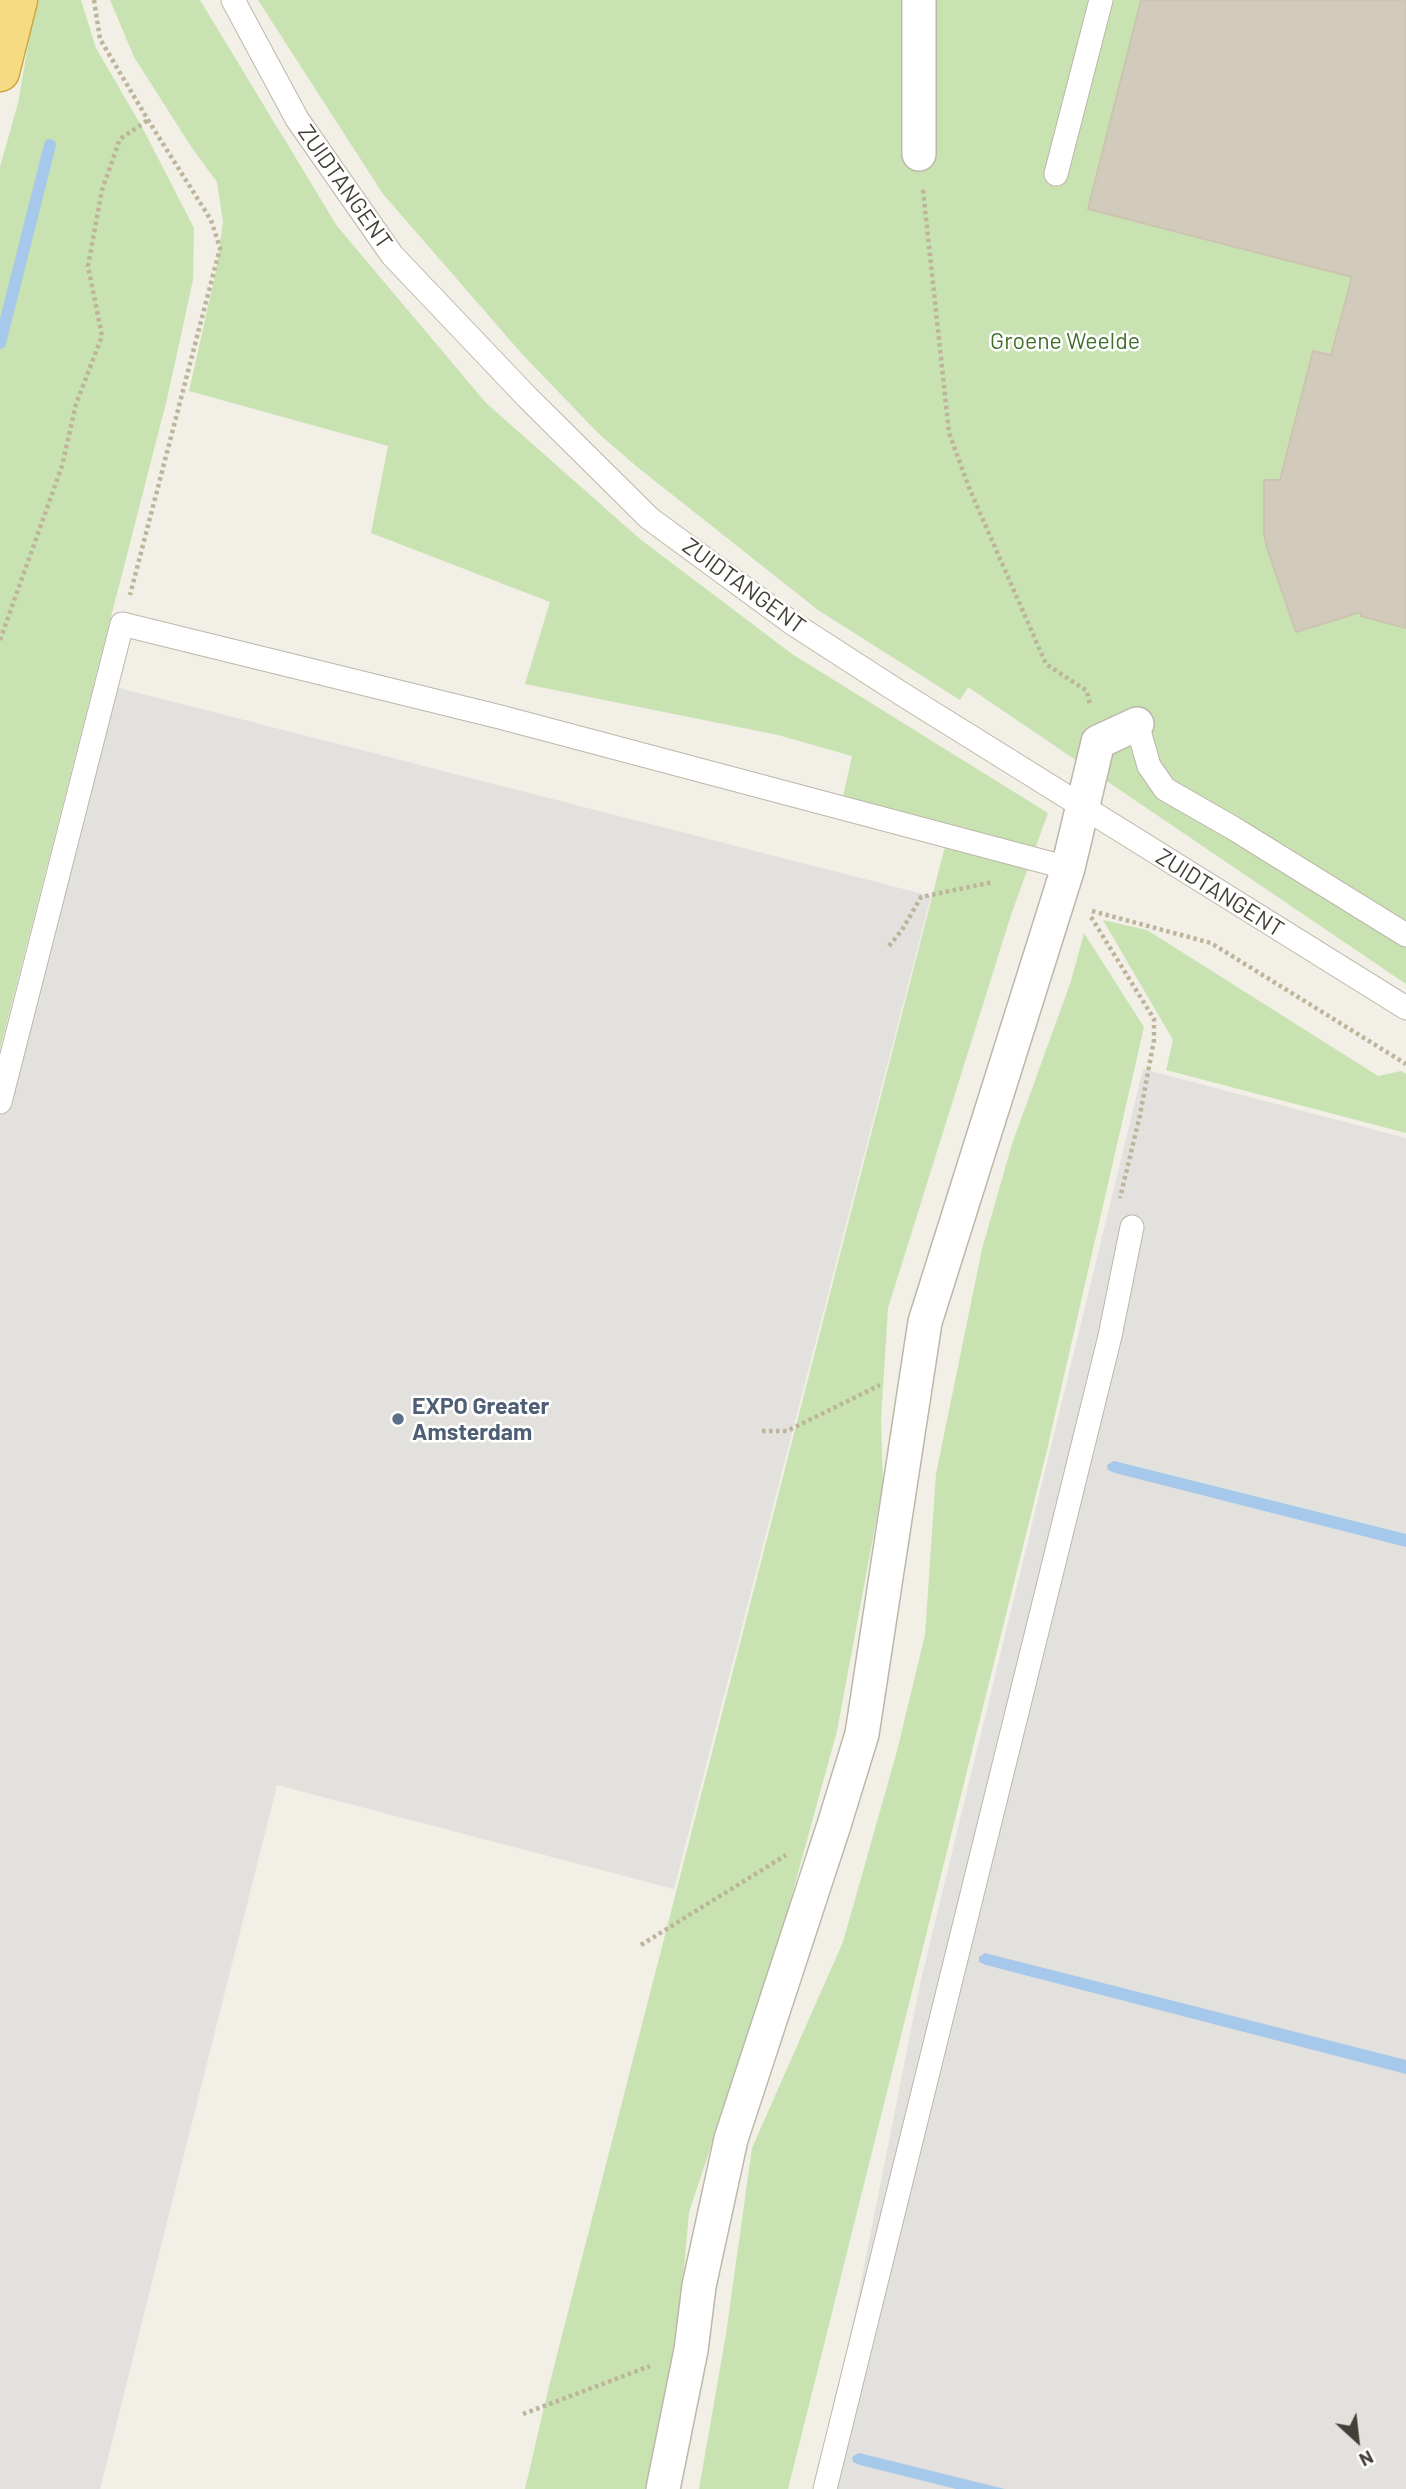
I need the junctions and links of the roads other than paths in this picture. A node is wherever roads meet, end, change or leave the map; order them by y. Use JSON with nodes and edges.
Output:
{"nodes":[{"id":1,"x":18,"y":0,"type":"edge"},
{"id":2,"x":233,"y":0,"type":"edge"},
{"id":3,"x":919,"y":0,"type":"edge"},
{"id":4,"x":1101,"y":0,"type":"edge"},
{"id":5,"x":0,"y":72,"type":"edge"},
{"id":6,"x":919,"y":154,"type":"road end"},
{"id":7,"x":1056,"y":174,"type":"dead end"},
{"id":8,"x":1137,"y":724,"type":"joint"},
{"id":9,"x":1082,"y":807,"type":"junction"},
{"id":10,"x":1068,"y":867,"type":"junction"},
{"id":11,"x":1406,"y":935,"type":"edge"},
{"id":12,"x":1406,"y":1008,"type":"edge"},
{"id":13,"x":0,"y":1102,"type":"edge"},
{"id":14,"x":1132,"y":1227,"type":"dead end"},
{"id":15,"x":663,"y":2489,"type":"edge"},
{"id":16,"x":825,"y":2489,"type":"edge"}],
"edges":[{"from":1,"to":5,"type":"highway"},
{"from":2,"to":9,"type":"lane","name":"ZUIDTANGENT"},
{"from":3,"to":6,"type":"street"},
{"from":4,"to":7,"type":"lane"},
{"from":8,"to":9,"type":"street"},
{"from":8,"to":11,"type":"lane"},
{"from":9,"to":10,"type":"street"},
{"from":9,"to":12,"type":"lane","name":"ZUIDTANGENT"},
{"from":10,"to":13,"type":"lane"},
{"from":10,"to":15,"type":"street"},
{"from":14,"to":16,"type":"lane"}]}
